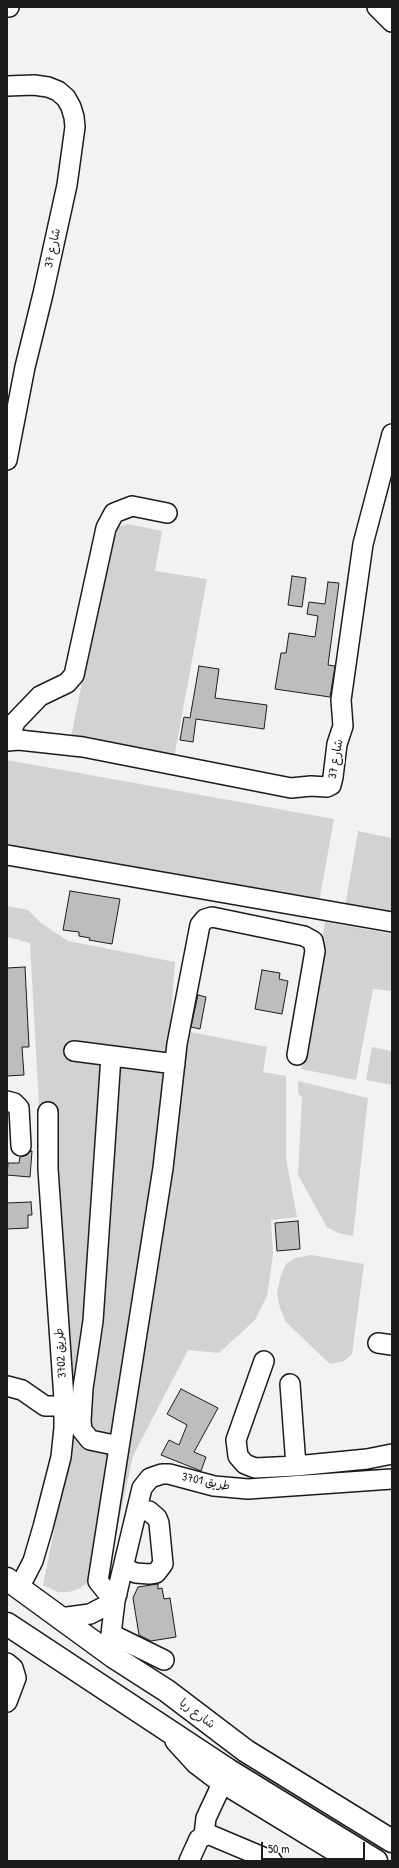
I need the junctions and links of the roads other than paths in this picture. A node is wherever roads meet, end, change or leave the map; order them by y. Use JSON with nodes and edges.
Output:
{"nodes":[{"id":1,"x":377,"y":7,"type":"edge"},
{"id":2,"x":392,"y":22,"type":"edge"},
{"id":3,"x":7,"y":86,"type":"edge"},
{"id":4,"x":392,"y":434,"type":"edge"},
{"id":5,"x":7,"y":460,"type":"edge"},
{"id":6,"x":167,"y":513,"type":"dead end"},
{"id":7,"x":8,"y":741,"type":"edge"},
{"id":8,"x":7,"y":855,"type":"edge"},
{"id":9,"x":392,"y":922,"type":"edge"},
{"id":10,"x":74,"y":1051,"type":"dead end"},
{"id":11,"x":297,"y":1055,"type":"dead end"},
{"id":12,"x":111,"y":1056,"type":"junction"},
{"id":13,"x":175,"y":1064,"type":"junction"},
{"id":14,"x":7,"y":1101,"type":"edge"},
{"id":15,"x":21,"y":1125,"type":"junction"},
{"id":16,"x":21,"y":1146,"type":"dead end"},
{"id":17,"x":264,"y":1361,"type":"dead end"},
{"id":18,"x":290,"y":1384,"type":"dead end"},
{"id":19,"x":7,"y":1386,"type":"edge"},
{"id":20,"x":65,"y":1406,"type":"junction"},
{"id":21,"x":119,"y":1446,"type":"junction"},
{"id":22,"x":392,"y":1454,"type":"edge"},
{"id":23,"x":296,"y":1466,"type":"junction"},
{"id":24,"x":392,"y":1479,"type":"edge"},
{"id":25,"x":137,"y":1511,"type":"junction"},
{"id":26,"x":122,"y":1568,"type":"junction"},
{"id":27,"x":13,"y":1583,"type":"edge"},
{"id":28,"x":116,"y":1597,"type":"junction"},
{"id":29,"x":60,"y":1618,"type":"junction"},
{"id":30,"x":7,"y":1624,"type":"edge"},
{"id":31,"x":111,"y":1634,"type":"junction"},
{"id":32,"x":114,"y":1657,"type":"junction"},
{"id":33,"x":164,"y":1660,"type":"dead end"},
{"id":34,"x":7,"y":1663,"type":"edge"},
{"id":35,"x":7,"y":1702,"type":"edge"},
{"id":36,"x":225,"y":1776,"type":"junction"},
{"id":37,"x":204,"y":1835,"type":"junction"},
{"id":38,"x":392,"y":1841,"type":"edge"},
{"id":39,"x":189,"y":1861,"type":"edge"},
{"id":40,"x":272,"y":1861,"type":"edge"},
{"id":41,"x":350,"y":1861,"type":"edge"},
{"id":42,"x":376,"y":1861,"type":"edge"}],
"edges":[{"from":1,"to":2,"type":"street"},
{"from":3,"to":5,"type":"street","name":"شارع 37"},
{"from":4,"to":7,"type":"street","name":"شارع 37"},
{"from":6,"to":7,"type":"street"},
{"from":8,"to":9,"type":"street"},
{"from":10,"to":12,"type":"street"},
{"from":11,"to":13,"type":"street"},
{"from":12,"to":13,"type":"street"},
{"from":12,"to":21,"type":"street"},
{"from":13,"to":21,"type":"street"},
{"from":14,"to":15,"type":"street"},
{"from":15,"to":16,"type":"street"},
{"from":15,"to":20,"type":"street","name":"طريق 3702"},
{"from":17,"to":23,"type":"street"},
{"from":18,"to":23,"type":"street"},
{"from":19,"to":20,"type":"street"},
{"from":20,"to":27,"type":"street","name":"طريق 3702"},
{"from":21,"to":28,"type":"street"},
{"from":22,"to":23,"type":"street"},
{"from":24,"to":25,"type":"street","name":"طريق 3701"},
{"from":25,"to":26,"type":"street","name":"طريق 3701"},
{"from":25,"to":26,"type":"street"},
{"from":26,"to":28,"type":"street","name":"طريق 3701"},
{"from":27,"to":29,"type":"main road","name":"شارع ريا"},
{"from":28,"to":29,"type":"street"},
{"from":28,"to":31,"type":"street","name":"طريق 3701"},
{"from":29,"to":32,"type":"main road","name":"شارع ريا"},
{"from":30,"to":36,"type":"main road"},
{"from":31,"to":32,"type":"street","name":"طريق 3701"},
{"from":31,"to":33,"type":"street"},
{"from":32,"to":38,"type":"main road","name":"شارع ريا"},
{"from":34,"to":35,"type":"street"},
{"from":36,"to":37,"type":"street"},
{"from":36,"to":41,"type":"street"},
{"from":36,"to":42,"type":"main road"},
{"from":37,"to":39,"type":"street"},
{"from":37,"to":40,"type":"street"}]}
